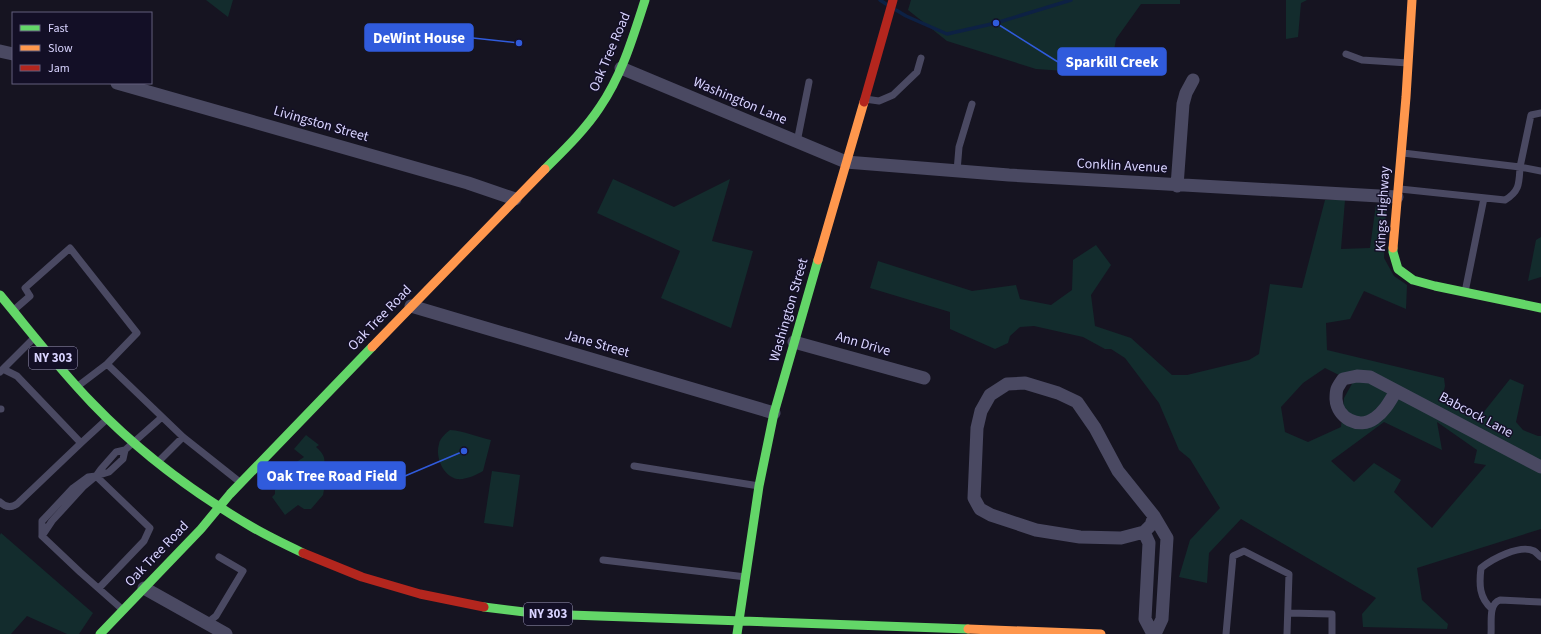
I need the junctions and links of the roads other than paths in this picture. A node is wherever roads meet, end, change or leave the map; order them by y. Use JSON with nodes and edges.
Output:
{"nodes":[{"id":1,"x":645,"y":0,"type":"edge"},
{"id":2,"x":893,"y":0,"type":"edge"},
{"id":3,"x":1412,"y":0,"type":"edge"},
{"id":4,"x":0,"y":50,"type":"edge"},
{"id":5,"x":12,"y":54,"type":"edge"},
{"id":6,"x":1346,"y":54,"type":"dead end"},
{"id":7,"x":921,"y":58,"type":"dead end"},
{"id":8,"x":1408,"y":63,"type":"junction"},
{"id":9,"x":621,"y":68,"type":"junction"},
{"id":10,"x":1193,"y":80,"type":"dead end"},
{"id":11,"x":809,"y":82,"type":"dead end"},
{"id":12,"x":121,"y":84,"type":"edge"},
{"id":13,"x":865,"y":99,"type":"junction"},
{"id":14,"x":972,"y":104,"type":"dead end"},
{"id":15,"x":1541,"y":113,"type":"edge"},
{"id":16,"x":796,"y":142,"type":"junction"},
{"id":17,"x":1400,"y":153,"type":"junction"},
{"id":18,"x":846,"y":162,"type":"junction"},
{"id":19,"x":1520,"y":167,"type":"junction"},
{"id":20,"x":1541,"y":170,"type":"edge"},
{"id":21,"x":957,"y":171,"type":"junction"},
{"id":22,"x":1177,"y":186,"type":"junction"},
{"id":23,"x":1397,"y":193,"type":"junction"},
{"id":24,"x":1484,"y":198,"type":"junction"},
{"id":25,"x":515,"y":199,"type":"junction"},
{"id":26,"x":1465,"y":292,"type":"junction"},
{"id":27,"x":0,"y":295,"type":"edge"},
{"id":28,"x":411,"y":306,"type":"junction"},
{"id":29,"x":1541,"y":308,"type":"edge"},
{"id":30,"x":13,"y":310,"type":"junction"},
{"id":31,"x":35,"y":337,"type":"junction"},
{"id":32,"x":794,"y":342,"type":"junction"},
{"id":33,"x":107,"y":364,"type":"junction"},
{"id":34,"x":1,"y":371,"type":"edge"},
{"id":35,"x":924,"y":378,"type":"dead end"},
{"id":36,"x":77,"y":387,"type":"junction"},
{"id":37,"x":1396,"y":391,"type":"junction"},
{"id":38,"x":774,"y":413,"type":"junction"},
{"id":39,"x":162,"y":417,"type":"junction"},
{"id":40,"x":107,"y":419,"type":"junction"},
{"id":41,"x":183,"y":437,"type":"junction"},
{"id":42,"x":82,"y":442,"type":"junction"},
{"id":43,"x":133,"y":442,"type":"junction"},
{"id":44,"x":158,"y":463,"type":"junction"},
{"id":45,"x":634,"y":466,"type":"dead end"},
{"id":46,"x":1541,"y":467,"type":"edge"},
{"id":47,"x":96,"y":476,"type":"junction"},
{"id":48,"x":241,"y":483,"type":"junction"},
{"id":49,"x":759,"y":486,"type":"junction"},
{"id":50,"x":0,"y":502,"type":"edge"},
{"id":51,"x":218,"y":508,"type":"junction"},
{"id":52,"x":1154,"y":516,"type":"junction"},
{"id":53,"x":1144,"y":532,"type":"junction"},
{"id":54,"x":219,"y":557,"type":"dead end"},
{"id":55,"x":1541,"y":557,"type":"edge"},
{"id":56,"x":603,"y":560,"type":"dead end"},
{"id":57,"x":746,"y":578,"type":"junction"},
{"id":58,"x":99,"y":588,"type":"junction"},
{"id":59,"x":144,"y":588,"type":"junction"},
{"id":60,"x":1541,"y":602,"type":"edge"},
{"id":61,"x":1492,"y":609,"type":"junction"},
{"id":62,"x":123,"y":610,"type":"junction"},
{"id":63,"x":1288,"y":613,"type":"junction"},
{"id":64,"x":204,"y":629,"type":"edge"},
{"id":65,"x":100,"y":634,"type":"edge"},
{"id":66,"x":226,"y":634,"type":"edge"},
{"id":67,"x":737,"y":634,"type":"edge"},
{"id":68,"x":1101,"y":634,"type":"edge"},
{"id":69,"x":1154,"y":634,"type":"edge"},
{"id":70,"x":1226,"y":634,"type":"edge"},
{"id":71,"x":1287,"y":634,"type":"edge"},
{"id":72,"x":1332,"y":634,"type":"edge"},
{"id":73,"x":1491,"y":634,"type":"edge"}],
"edges":[{"from":1,"to":9,"type":"main road","name":"Oak Tree Road"},
{"from":2,"to":13,"type":"main road","name":"Washington Street"},
{"from":3,"to":8,"type":"main road","name":"Kings Highway"},
{"from":4,"to":5,"type":"street"},
{"from":6,"to":8,"type":"lane"},
{"from":7,"to":13,"type":"lane"},
{"from":8,"to":17,"type":"main road","name":"Kings Highway"},
{"from":9,"to":16,"type":"street","name":"Washington Lane"},
{"from":9,"to":25,"type":"main road","name":"Oak Tree Road"},
{"from":10,"to":22,"type":"street"},
{"from":11,"to":16,"type":"lane"},
{"from":12,"to":25,"type":"street","name":"Livingston Street"},
{"from":13,"to":18,"type":"main road","name":"Washington Street"},
{"from":14,"to":21,"type":"lane"},
{"from":15,"to":19,"type":"lane"},
{"from":16,"to":18,"type":"street","name":"Washington Lane"},
{"from":17,"to":19,"type":"lane"},
{"from":17,"to":23,"type":"main road","name":"Kings Highway"},
{"from":18,"to":21,"type":"street","name":"Conklin Avenue"},
{"from":18,"to":32,"type":"main road","name":"Washington Street"},
{"from":19,"to":20,"type":"lane"},
{"from":19,"to":24,"type":"lane"},
{"from":21,"to":22,"type":"street","name":"Conklin Avenue"},
{"from":22,"to":23,"type":"street","name":"Conklin Avenue"},
{"from":23,"to":24,"type":"lane"},
{"from":23,"to":26,"type":"main road","name":"Kings Highway"},
{"from":24,"to":26,"type":"lane"},
{"from":25,"to":28,"type":"main road","name":"Oak Tree Road"},
{"from":26,"to":29,"type":"main road","name":"Kings Highway"},
{"from":27,"to":30,"type":"main road","number":"NY 303"},
{"from":28,"to":38,"type":"street","name":"Jane Street"},
{"from":28,"to":48,"type":"main road","name":"Oak Tree Road"},
{"from":30,"to":31,"type":"main road","number":"NY 303"},
{"from":30,"to":33,"type":"lane"},
{"from":31,"to":34,"type":"lane"},
{"from":31,"to":36,"type":"main road","number":"NY 303"},
{"from":32,"to":35,"type":"street","name":"Ann Drive"},
{"from":32,"to":38,"type":"main road","name":"Washington Street"},
{"from":33,"to":36,"type":"lane"},
{"from":33,"to":39,"type":"lane"},
{"from":34,"to":42,"type":"lane"},
{"from":36,"to":40,"type":"main road","number":"NY 303"},
{"from":37,"to":37,"type":"street","name":"Babcock Lane"},
{"from":37,"to":46,"type":"street","name":"Babcock Lane"},
{"from":38,"to":49,"type":"main road","name":"Washington Street"},
{"from":39,"to":41,"type":"lane"},
{"from":39,"to":43,"type":"lane"},
{"from":40,"to":42,"type":"lane"},
{"from":40,"to":43,"type":"main road","number":"NY 303"},
{"from":41,"to":44,"type":"lane"},
{"from":41,"to":48,"type":"lane"},
{"from":42,"to":50,"type":"lane"},
{"from":43,"to":44,"type":"main road","number":"NY 303"},
{"from":43,"to":47,"type":"lane"},
{"from":44,"to":51,"type":"main road","number":"NY 303"},
{"from":45,"to":49,"type":"lane"},
{"from":47,"to":58,"type":"lane"},
{"from":47,"to":58,"type":"lane"},
{"from":48,"to":51,"type":"main road","name":"Oak Tree Road"},
{"from":49,"to":57,"type":"main road","name":"Washington Street"},
{"from":51,"to":59,"type":"main road","name":"Oak Tree Road"},
{"from":51,"to":68,"type":"main road","number":"NY 303"},
{"from":52,"to":53,"type":"street"},
{"from":52,"to":53,"type":"street"},
{"from":52,"to":69,"type":"street"},
{"from":53,"to":69,"type":"street"},
{"from":54,"to":64,"type":"lane"},
{"from":55,"to":61,"type":"lane"},
{"from":56,"to":57,"type":"lane"},
{"from":57,"to":67,"type":"main road","name":"Washington Street"},
{"from":58,"to":62,"type":"lane"},
{"from":59,"to":62,"type":"main road","name":"Oak Tree Road"},
{"from":59,"to":64,"type":"street"},
{"from":60,"to":61,"type":"lane"},
{"from":61,"to":73,"type":"lane"},
{"from":62,"to":65,"type":"main road","name":"Oak Tree Road"},
{"from":63,"to":70,"type":"lane"},
{"from":63,"to":71,"type":"lane"},
{"from":63,"to":72,"type":"lane"},
{"from":64,"to":66,"type":"street"}]}
